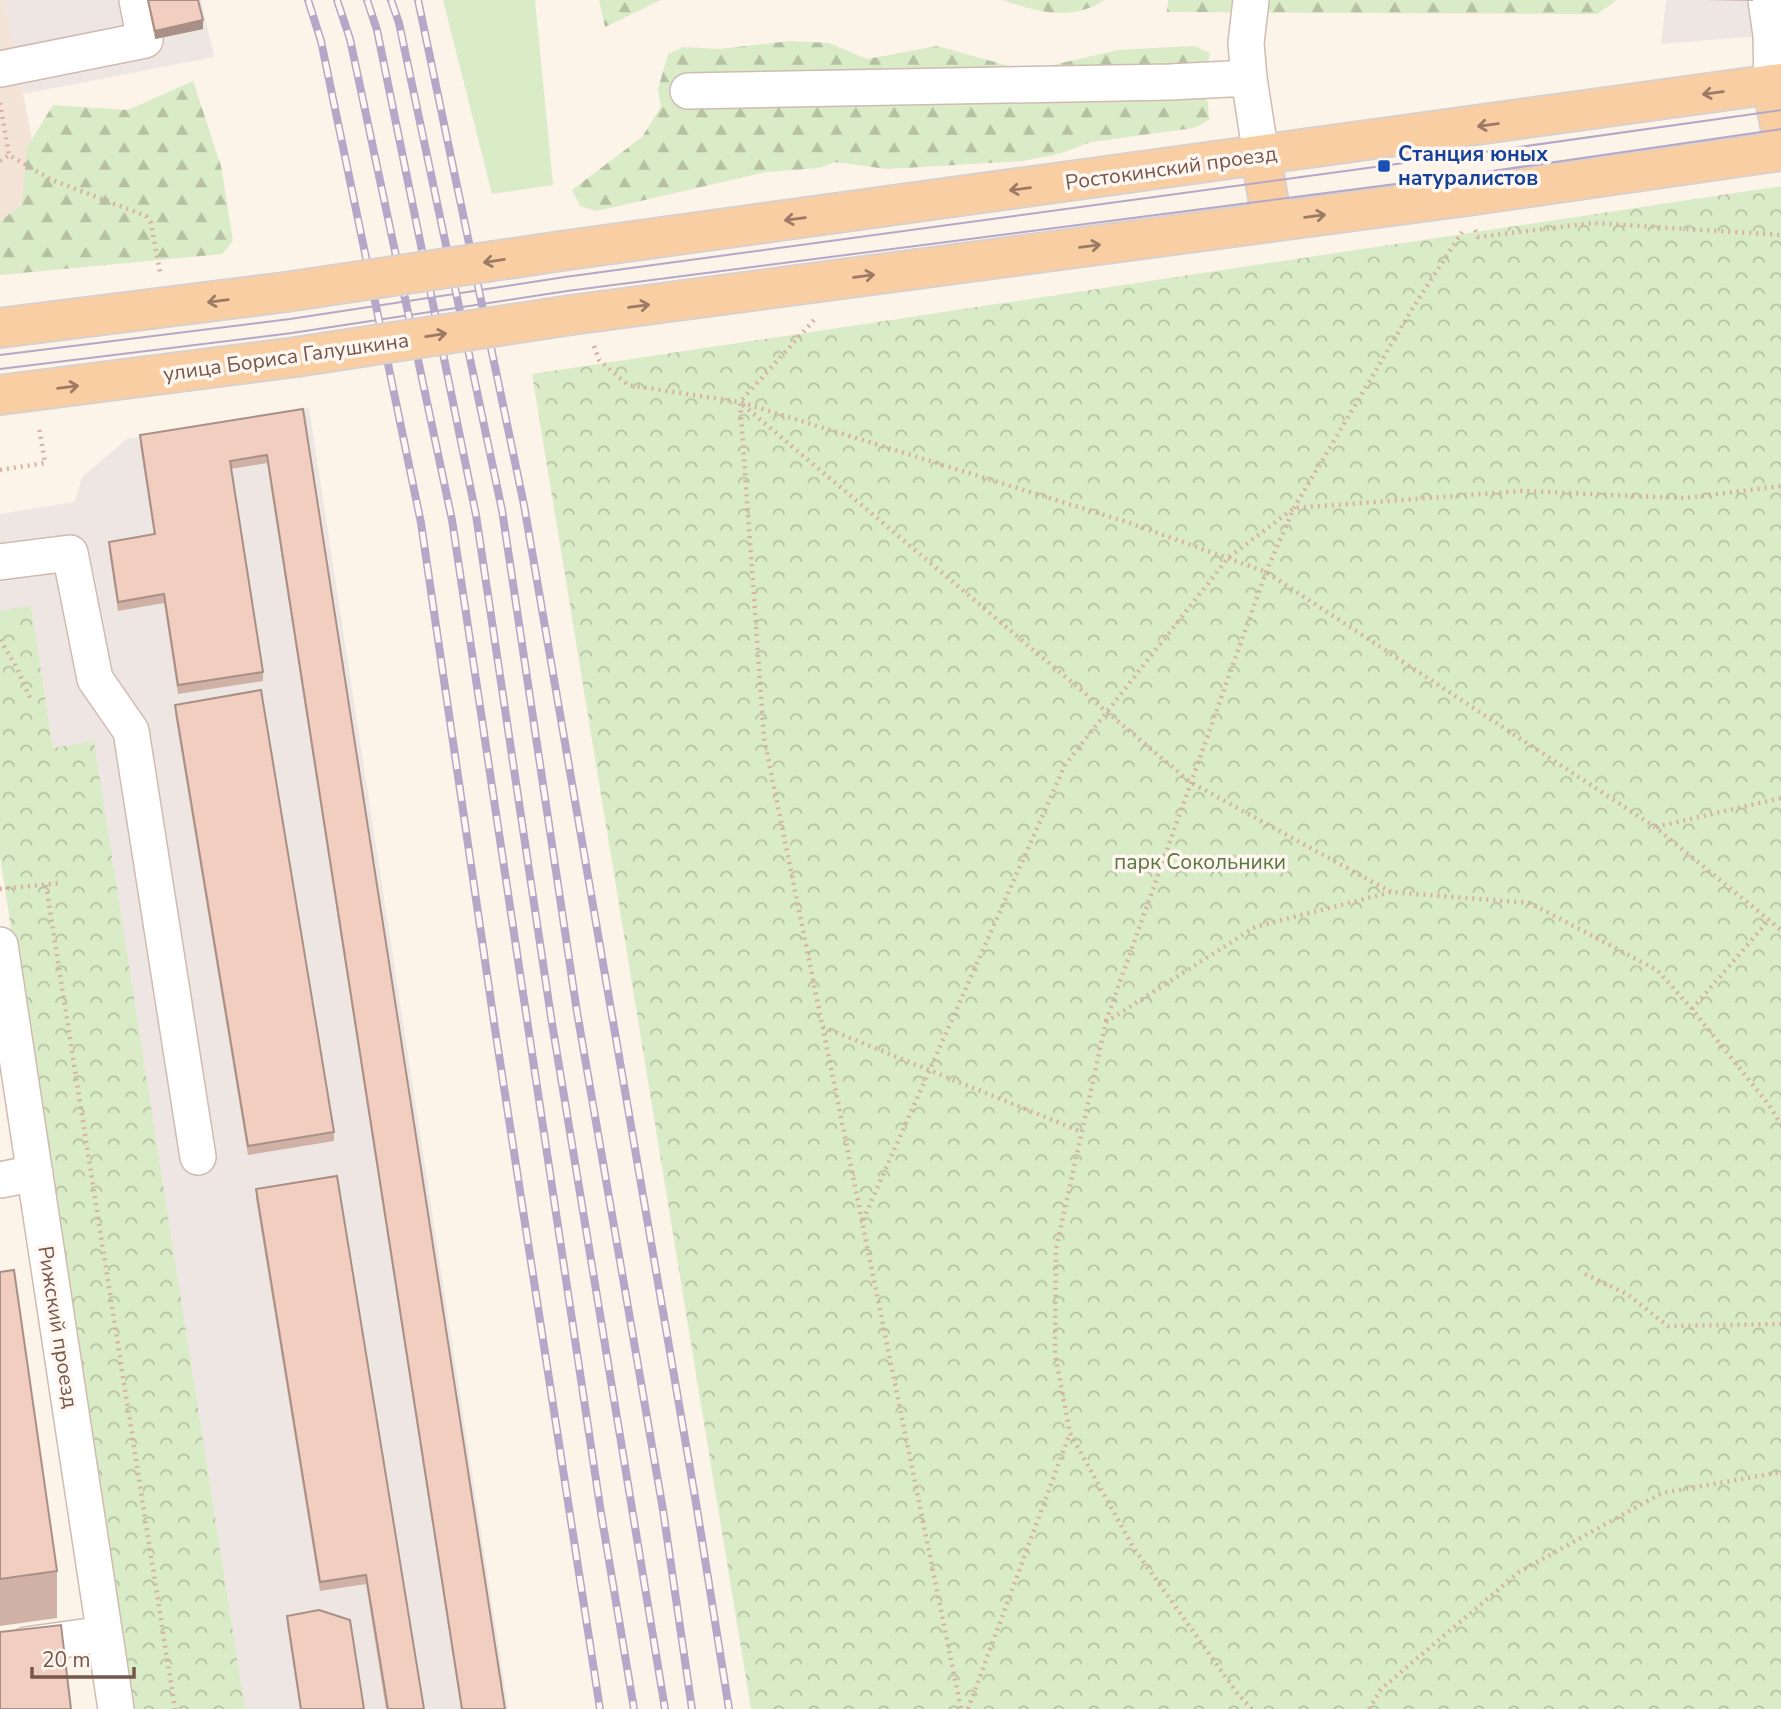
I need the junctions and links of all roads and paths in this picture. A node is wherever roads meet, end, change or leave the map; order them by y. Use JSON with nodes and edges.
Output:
{"nodes":[{"id":1,"x":137,"y":0,"type":"edge"},
{"id":2,"x":1251,"y":0,"type":"edge"},
{"id":3,"x":1766,"y":0,"type":"edge"},
{"id":4,"x":0,"y":69,"type":"edge"},
{"id":5,"x":1249,"y":78,"type":"junction"},
{"id":6,"x":1777,"y":84,"type":"edge"},
{"id":7,"x":688,"y":91,"type":"dead end"},
{"id":8,"x":0,"y":103,"type":"edge"},
{"id":9,"x":1781,"y":130,"type":"edge"},
{"id":10,"x":1781,"y":151,"type":"edge"},
{"id":11,"x":9,"y":155,"type":"junction"},
{"id":12,"x":1261,"y":156,"type":"junction"},
{"id":13,"x":0,"y":161,"type":"edge"},
{"id":14,"x":1470,"y":219,"type":"dead end"},
{"id":15,"x":1272,"y":222,"type":"junction"},
{"id":16,"x":1463,"y":230,"type":"dead end"},
{"id":17,"x":1781,"y":235,"type":"edge"},
{"id":18,"x":160,"y":275,"type":"dead end"},
{"id":19,"x":819,"y":314,"type":"dead end"},
{"id":20,"x":580,"y":325,"type":"junction"},
{"id":21,"x":0,"y":328,"type":"edge"},
{"id":22,"x":0,"y":396,"type":"edge"},
{"id":23,"x":740,"y":402,"type":"junction"},
{"id":24,"x":37,"y":415,"type":"dead end"},
{"id":25,"x":0,"y":470,"type":"edge"},
{"id":26,"x":1781,"y":486,"type":"edge"},
{"id":27,"x":1294,"y":508,"type":"junction"},
{"id":28,"x":1228,"y":558,"type":"junction"},
{"id":29,"x":0,"y":562,"type":"edge"},
{"id":30,"x":1266,"y":572,"type":"junction"},
{"id":31,"x":0,"y":640,"type":"edge"},
{"id":32,"x":30,"y":698,"type":"dead end"},
{"id":33,"x":1107,"y":712,"type":"junction"},
{"id":34,"x":1190,"y":782,"type":"junction"},
{"id":35,"x":1781,"y":798,"type":"edge"},
{"id":36,"x":1655,"y":827,"type":"junction"},
{"id":37,"x":60,"y":883,"type":"dead end"},
{"id":38,"x":46,"y":885,"type":"junction"},
{"id":39,"x":0,"y":889,"type":"edge"},
{"id":40,"x":1391,"y":892,"type":"junction"},
{"id":41,"x":1769,"y":920,"type":"junction"},
{"id":42,"x":1781,"y":930,"type":"edge"},
{"id":43,"x":0,"y":945,"type":"edge"},
{"id":44,"x":1692,"y":1009,"type":"junction"},
{"id":45,"x":1106,"y":1022,"type":"junction"},
{"id":46,"x":823,"y":1027,"type":"junction"},
{"id":47,"x":929,"y":1070,"type":"junction"},
{"id":48,"x":1781,"y":1125,"type":"edge"},
{"id":49,"x":1082,"y":1132,"type":"junction"},
{"id":50,"x":198,"y":1157,"type":"dead end"},
{"id":51,"x":34,"y":1173,"type":"junction"},
{"id":52,"x":0,"y":1180,"type":"edge"},
{"id":53,"x":862,"y":1221,"type":"junction"},
{"id":54,"x":1585,"y":1274,"type":"dead end"},
{"id":55,"x":1781,"y":1324,"type":"edge"},
{"id":56,"x":1070,"y":1433,"type":"junction"},
{"id":57,"x":1781,"y":1472,"type":"edge"},
{"id":58,"x":104,"y":1634,"type":"junction"},
{"id":59,"x":26,"y":1645,"type":"edge"},
{"id":60,"x":116,"y":1709,"type":"edge"},
{"id":61,"x":176,"y":1709,"type":"edge"},
{"id":62,"x":961,"y":1709,"type":"edge"},
{"id":63,"x":968,"y":1709,"type":"edge"},
{"id":64,"x":1252,"y":1709,"type":"edge"},
{"id":65,"x":1369,"y":1709,"type":"edge"}],
"edges":[{"from":1,"to":4,"type":"street"},
{"from":2,"to":5,"type":"street"},
{"from":3,"to":6,"type":"street"},
{"from":5,"to":7,"type":"street"},
{"from":5,"to":12,"type":"street"},
{"from":6,"to":9,"type":"main road"},
{"from":6,"to":12,"type":"main road","name":"Ростокинский проезд","one_way":true},
{"from":8,"to":11,"type":"path"},
{"from":15,"to":10,"type":"main road","one_way":true},
{"from":11,"to":13,"type":"path"},
{"from":11,"to":18,"type":"path"},
{"from":12,"to":15,"type":"main road"},
{"from":12,"to":21,"type":"main road","name":"Ростокинский проезд","one_way":true,"bridge":true},
{"from":14,"to":17,"type":"path"},
{"from":20,"to":15,"type":"main road","one_way":true},
{"from":16,"to":27,"type":"path"},
{"from":19,"to":23,"type":"path"},
{"from":22,"to":20,"type":"main road","name":"улица Бориса Галушкина","one_way":true,"bridge":true},
{"from":20,"to":23,"type":"path"},
{"from":23,"to":28,"type":"path"},
{"from":23,"to":33,"type":"path"},
{"from":23,"to":46,"type":"path"},
{"from":24,"to":25,"type":"path"},
{"from":26,"to":27,"type":"path"},
{"from":27,"to":28,"type":"path"},
{"from":27,"to":30,"type":"path"},
{"from":28,"to":30,"type":"path"},
{"from":28,"to":33,"type":"path"},
{"from":29,"to":50,"type":"street"},
{"from":30,"to":34,"type":"path"},
{"from":30,"to":36,"type":"path"},
{"from":31,"to":32,"type":"path"},
{"from":33,"to":34,"type":"path"},
{"from":33,"to":47,"type":"path"},
{"from":34,"to":40,"type":"path"},
{"from":34,"to":45,"type":"path"},
{"from":35,"to":36,"type":"path"},
{"from":36,"to":41,"type":"path"},
{"from":37,"to":38,"type":"path"},
{"from":38,"to":39,"type":"path"},
{"from":38,"to":61,"type":"path"},
{"from":40,"to":44,"type":"path"},
{"from":40,"to":45,"type":"path"},
{"from":41,"to":42,"type":"path"},
{"from":41,"to":44,"type":"path"},
{"from":43,"to":51,"type":"street","name":"Рижский проезд"},
{"from":44,"to":48,"type":"path"},
{"from":45,"to":49,"type":"path"},
{"from":46,"to":47,"type":"path"},
{"from":46,"to":53,"type":"path"},
{"from":47,"to":49,"type":"path"},
{"from":47,"to":53,"type":"path"},
{"from":49,"to":56,"type":"path"},
{"from":51,"to":52,"type":"street"},
{"from":51,"to":58,"type":"street","name":"Рижский проезд"},
{"from":53,"to":62,"type":"path"},
{"from":54,"to":55,"type":"path"},
{"from":56,"to":63,"type":"path"},
{"from":56,"to":64,"type":"path"},
{"from":57,"to":65,"type":"path"},
{"from":58,"to":59,"type":"street"},
{"from":58,"to":60,"type":"street","name":"Рижский проезд"}]}
